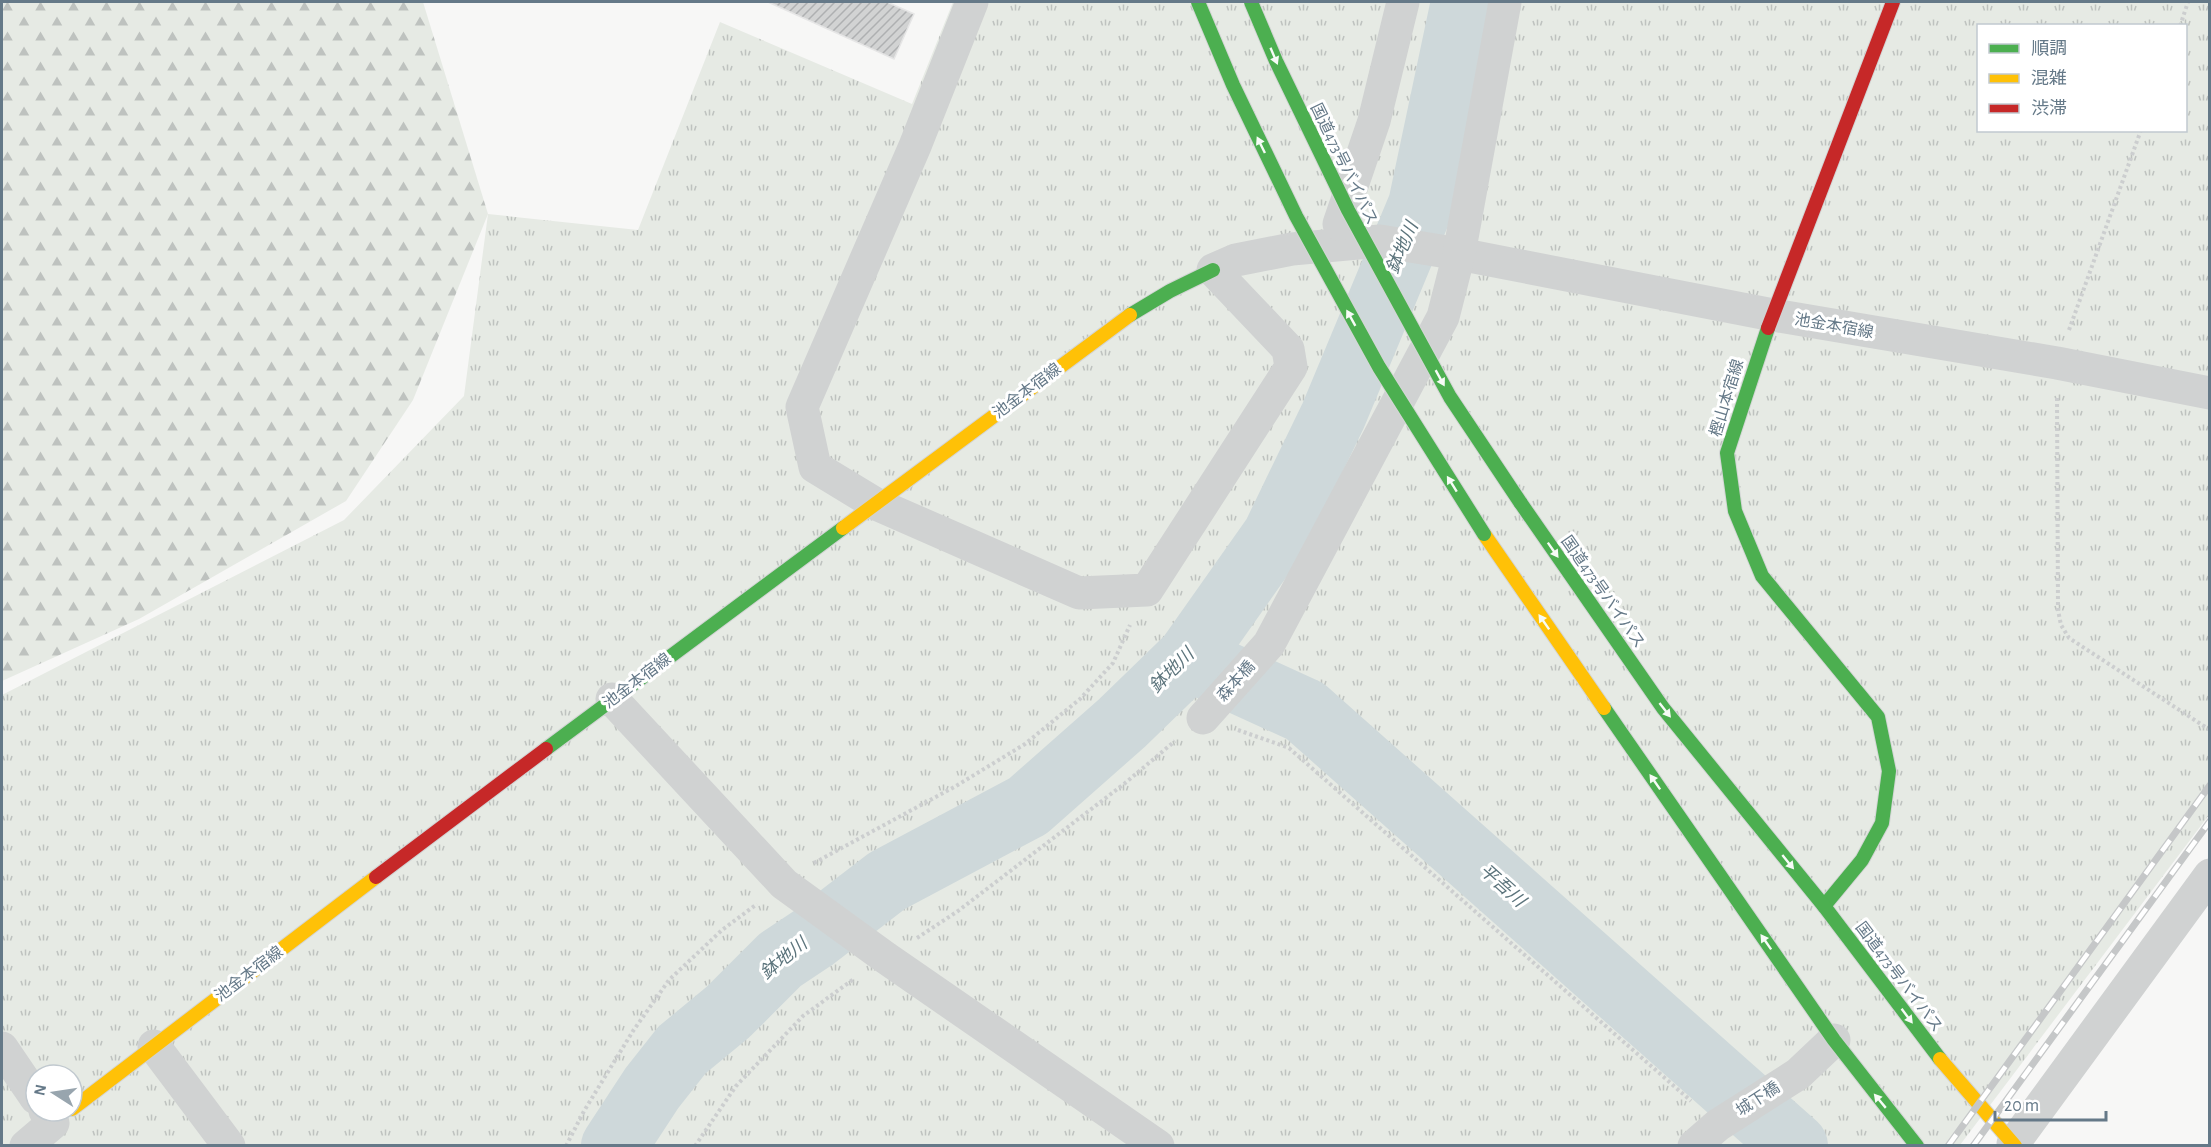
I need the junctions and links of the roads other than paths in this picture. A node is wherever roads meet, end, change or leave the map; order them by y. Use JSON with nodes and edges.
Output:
{"nodes":[{"id":1,"x":972,"y":2,"type":"edge"},
{"id":2,"x":1198,"y":2,"type":"edge"},
{"id":3,"x":1251,"y":2,"type":"edge"},
{"id":4,"x":1403,"y":2,"type":"edge"},
{"id":5,"x":1505,"y":2,"type":"edge"},
{"id":6,"x":1893,"y":2,"type":"edge"},
{"id":7,"x":1332,"y":245,"type":"junction"},
{"id":8,"x":1459,"y":254,"type":"junction"},
{"id":9,"x":1213,"y":270,"type":"junction"},
{"id":10,"x":1773,"y":315,"type":"junction"},
{"id":11,"x":2210,"y":393,"type":"edge"},
{"id":12,"x":876,"y":504,"type":"junction"},
{"id":13,"x":612,"y":699,"type":"junction"},
{"id":14,"x":1203,"y":718,"type":"road end"},
{"id":15,"x":2210,"y":875,"type":"edge"},
{"id":16,"x":1824,"y":906,"type":"junction"},
{"id":17,"x":1834,"y":1040,"type":"junction"},
{"id":18,"x":154,"y":1046,"type":"junction"},
{"id":19,"x":2,"y":1048,"type":"edge"},
{"id":20,"x":24,"y":1074,"type":"edge"},
{"id":21,"x":84,"y":1091,"type":"edge"},
{"id":22,"x":45,"y":1123,"type":"edge"},
{"id":23,"x":1706,"y":1135,"type":"edge"},
{"id":24,"x":2014,"y":1145,"type":"edge"},
{"id":25,"x":26,"y":1146,"type":"edge"},
{"id":26,"x":230,"y":1146,"type":"edge"},
{"id":27,"x":1158,"y":1146,"type":"edge"},
{"id":28,"x":1917,"y":1146,"type":"edge"}],
"edges":[{"from":1,"to":12,"type":"street"},
{"from":17,"to":2,"type":"main road","one_way":true,"bridge":true},
{"from":3,"to":16,"type":"main road","name":"国道473号バイパス","one_way":true,"bridge":true},
{"from":4,"to":7,"type":"street"},
{"from":5,"to":8,"type":"street","name":"森本橋"},
{"from":6,"to":10,"type":"main road","name":"樫山本宿線"},
{"from":7,"to":8,"type":"street","name":"池金本宿線"},
{"from":7,"to":9,"type":"street","name":"池金本宿線"},
{"from":8,"to":10,"type":"street","name":"池金本宿線"},
{"from":8,"to":14,"type":"street","name":"森本橋"},
{"from":9,"to":12,"type":"main road","name":"池金本宿線"},
{"from":9,"to":12,"type":"street"},
{"from":10,"to":11,"type":"street","name":"池金本宿線"},
{"from":10,"to":16,"type":"main road","name":"樫山本宿線"},
{"from":12,"to":13,"type":"main road","name":"池金本宿線"},
{"from":13,"to":18,"type":"main road","name":"池金本宿線"},
{"from":13,"to":27,"type":"street"},
{"from":15,"to":24,"type":"street"},
{"from":16,"to":24,"type":"main road","name":"国道473号バイパス","one_way":true},
{"from":17,"to":23,"type":"street","name":"城下橋"},
{"from":28,"to":17,"type":"main road","one_way":true},
{"from":18,"to":21,"type":"main road","name":"池金本宿線"},
{"from":18,"to":26,"type":"street"},
{"from":19,"to":20,"type":"street"},
{"from":22,"to":25,"type":"street"}]}
